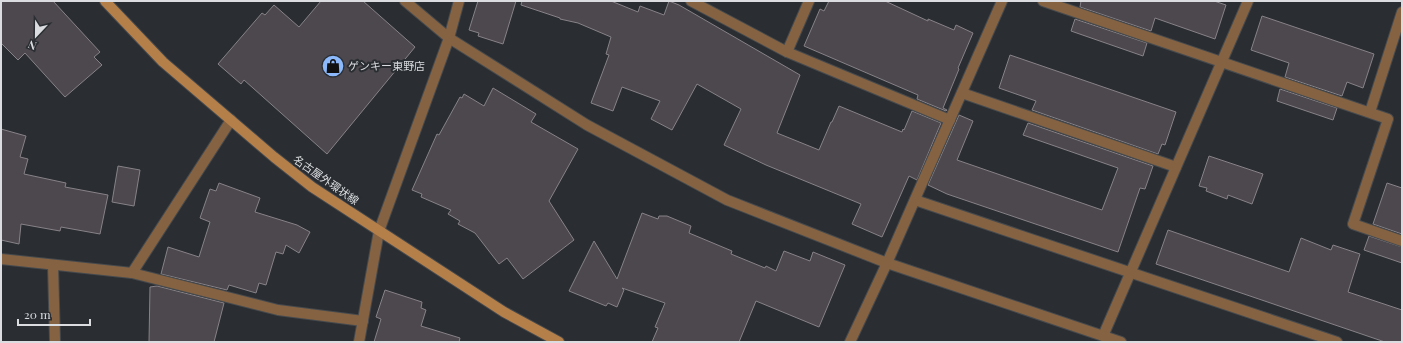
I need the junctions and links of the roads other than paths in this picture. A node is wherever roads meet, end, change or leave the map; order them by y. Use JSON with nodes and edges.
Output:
{"nodes":[{"id":1,"x":105,"y":1,"type":"edge"},
{"id":2,"x":405,"y":1,"type":"edge"},
{"id":3,"x":459,"y":1,"type":"edge"},
{"id":4,"x":691,"y":1,"type":"edge"},
{"id":5,"x":809,"y":1,"type":"edge"},
{"id":6,"x":1002,"y":1,"type":"edge"},
{"id":7,"x":1043,"y":1,"type":"edge"},
{"id":8,"x":1248,"y":1,"type":"edge"},
{"id":9,"x":1402,"y":12,"type":"edge"},
{"id":10,"x":449,"y":38,"type":"junction"},
{"id":11,"x":787,"y":52,"type":"junction"},
{"id":12,"x":1222,"y":62,"type":"junction"},
{"id":13,"x":962,"y":93,"type":"junction"},
{"id":14,"x":1370,"y":112,"type":"junction"},
{"id":15,"x":231,"y":120,"type":"junction"},
{"id":16,"x":950,"y":120,"type":"junction"},
{"id":17,"x":1176,"y":167,"type":"junction"},
{"id":18,"x":915,"y":200,"type":"junction"},
{"id":19,"x":379,"y":231,"type":"junction"},
{"id":20,"x":1402,"y":241,"type":"edge"},
{"id":21,"x":1,"y":259,"type":"edge"},
{"id":22,"x":888,"y":263,"type":"junction"},
{"id":23,"x":53,"y":265,"type":"junction"},
{"id":24,"x":132,"y":273,"type":"junction"},
{"id":25,"x":1131,"y":273,"type":"junction"},
{"id":26,"x":363,"y":322,"type":"junction"},
{"id":27,"x":1103,"y":336,"type":"junction"},
{"id":28,"x":55,"y":342,"type":"edge"},
{"id":29,"x":359,"y":342,"type":"edge"},
{"id":30,"x":559,"y":342,"type":"edge"},
{"id":31,"x":850,"y":342,"type":"edge"},
{"id":32,"x":1120,"y":342,"type":"edge"},
{"id":33,"x":1337,"y":342,"type":"edge"}],
"edges":[{"from":1,"to":15,"type":"main road","name":"名古屋外環状線"},
{"from":2,"to":10,"type":"street"},
{"from":3,"to":10,"type":"street"},
{"from":4,"to":11,"type":"street"},
{"from":5,"to":11,"type":"street"},
{"from":6,"to":13,"type":"street"},
{"from":7,"to":12,"type":"street"},
{"from":8,"to":12,"type":"street"},
{"from":9,"to":14,"type":"street"},
{"from":10,"to":19,"type":"street"},
{"from":10,"to":22,"type":"street"},
{"from":11,"to":16,"type":"street"},
{"from":12,"to":14,"type":"street"},
{"from":12,"to":17,"type":"street"},
{"from":13,"to":16,"type":"street"},
{"from":13,"to":17,"type":"street"},
{"from":14,"to":20,"type":"street"},
{"from":15,"to":19,"type":"main road","name":"名古屋外環状線"},
{"from":15,"to":24,"type":"street"},
{"from":16,"to":18,"type":"street"},
{"from":17,"to":25,"type":"street"},
{"from":18,"to":22,"type":"street"},
{"from":18,"to":25,"type":"street"},
{"from":19,"to":26,"type":"street"},
{"from":19,"to":30,"type":"main road","name":"名古屋外環状線"},
{"from":21,"to":23,"type":"street"},
{"from":22,"to":27,"type":"street"},
{"from":22,"to":31,"type":"street"},
{"from":23,"to":24,"type":"street"},
{"from":23,"to":28,"type":"street"},
{"from":24,"to":26,"type":"street"},
{"from":25,"to":27,"type":"street"},
{"from":25,"to":33,"type":"street"},
{"from":26,"to":29,"type":"street"},
{"from":27,"to":32,"type":"street"}]}
